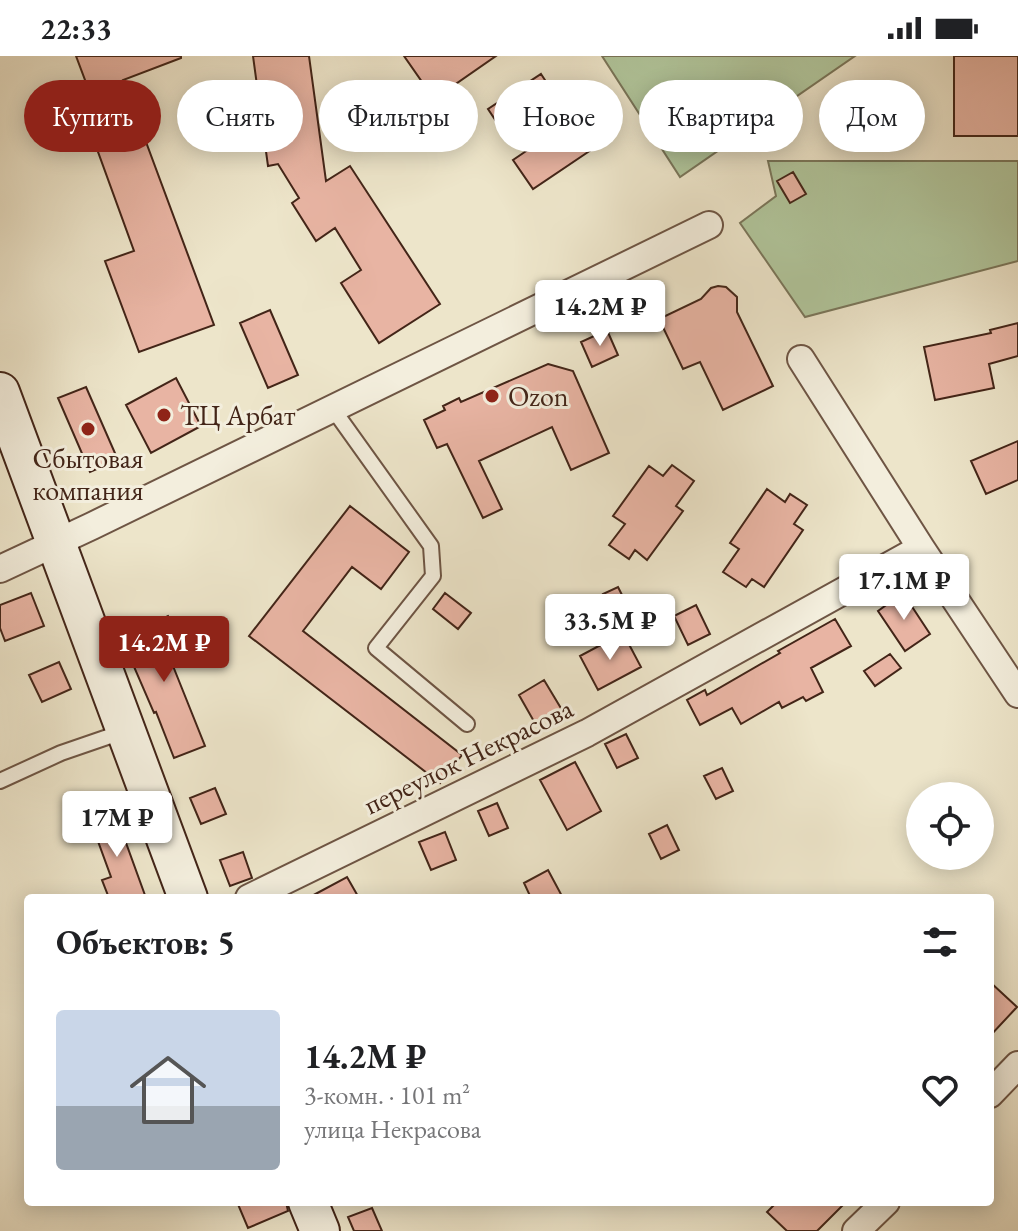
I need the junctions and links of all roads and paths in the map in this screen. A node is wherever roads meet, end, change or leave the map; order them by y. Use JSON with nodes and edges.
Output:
{"nodes":[{"id":1,"x":709,"y":225,"type":"dead end"},
{"id":2,"x":801,"y":359,"type":"dead end"},
{"id":3,"x":0,"y":392,"type":"edge"},
{"id":4,"x":333,"y":409,"type":"junction"},
{"id":5,"x":55,"y":542,"type":"junction"},
{"id":6,"x":921,"y":548,"type":"junction"},
{"id":7,"x":0,"y":569,"type":"edge"},
{"id":8,"x":1018,"y":694,"type":"edge"},
{"id":9,"x":467,"y":724,"type":"dead end"},
{"id":10,"x":126,"y":731,"type":"junction"},
{"id":11,"x":0,"y":781,"type":"edge"},
{"id":12,"x":187,"y":894,"type":"edge"},
{"id":13,"x":257,"y":894,"type":"edge"},
{"id":14,"x":1018,"y":1065,"type":"edge"},
{"id":15,"x":994,"y":1090,"type":"edge"},
{"id":16,"x":310,"y":1206,"type":"edge"},
{"id":17,"x":882,"y":1206,"type":"edge"},
{"id":18,"x":320,"y":1231,"type":"edge"},
{"id":19,"x":856,"y":1231,"type":"edge"}],
"edges":[{"from":1,"to":4,"type":"street"},
{"from":2,"to":6,"type":"street"},
{"from":3,"to":5,"type":"street"},
{"from":4,"to":5,"type":"street"},
{"from":4,"to":9,"type":"lane"},
{"from":5,"to":7,"type":"street"},
{"from":5,"to":10,"type":"street"},
{"from":6,"to":8,"type":"street"},
{"from":6,"to":13,"type":"street","name":"переулок Некрасова"},
{"from":10,"to":11,"type":"lane"},
{"from":10,"to":12,"type":"street"},
{"from":14,"to":15,"type":"street"},
{"from":16,"to":18,"type":"street"},
{"from":17,"to":19,"type":"street"}]}
